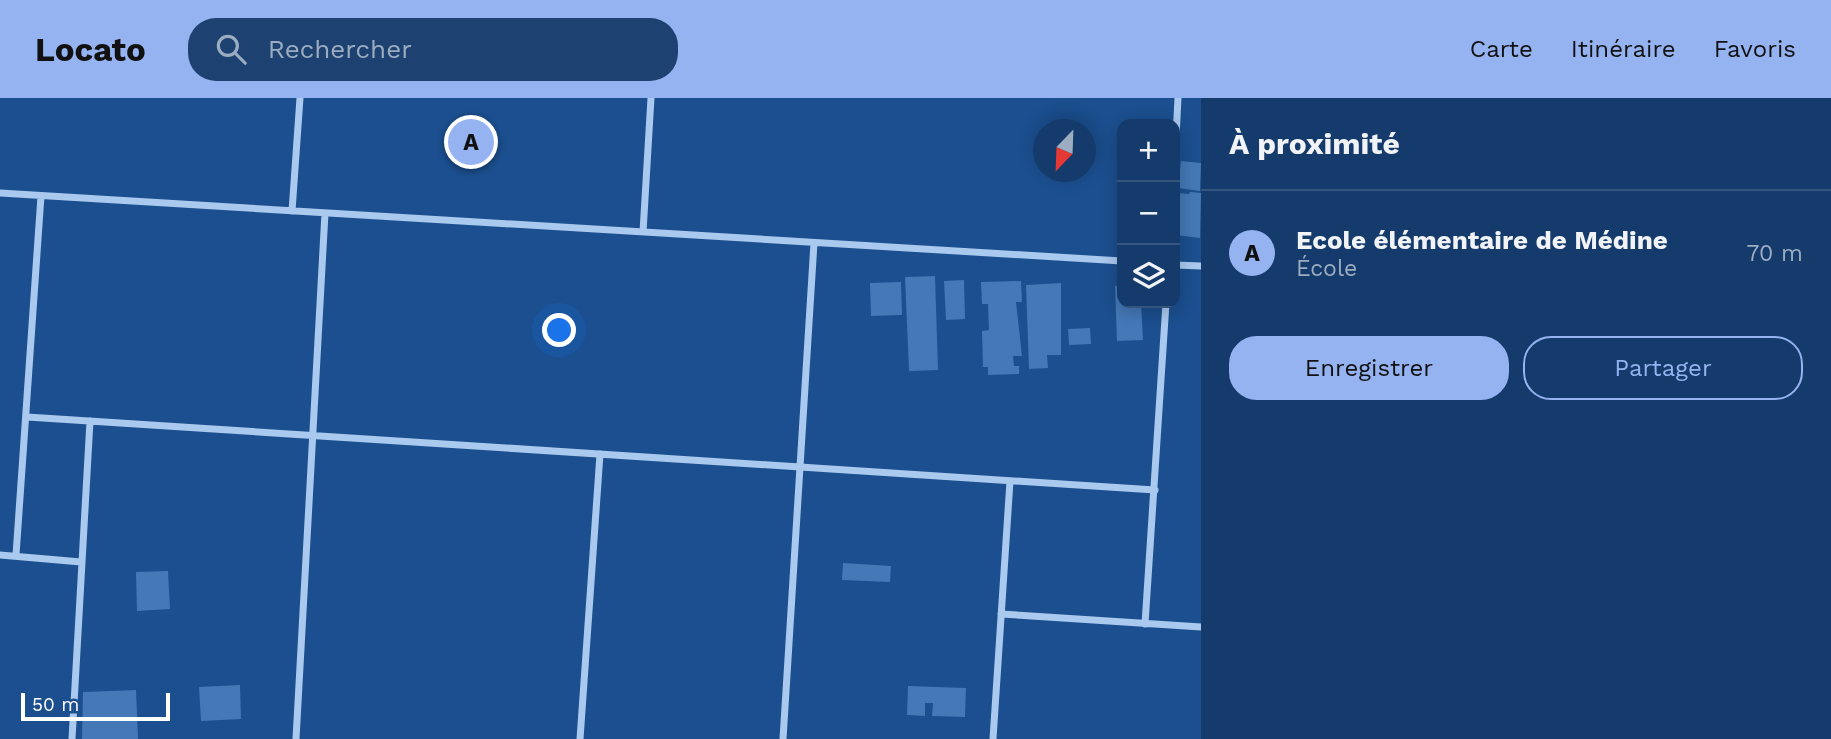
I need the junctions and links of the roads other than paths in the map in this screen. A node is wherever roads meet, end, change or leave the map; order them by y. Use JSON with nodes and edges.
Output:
{"nodes":[{"id":1,"x":300,"y":98,"type":"edge"},
{"id":2,"x":651,"y":98,"type":"edge"},
{"id":3,"x":1178,"y":98,"type":"edge"},
{"id":4,"x":1177,"y":119,"type":"edge"},
{"id":5,"x":0,"y":193,"type":"edge"},
{"id":6,"x":41,"y":195,"type":"junction"},
{"id":7,"x":292,"y":211,"type":"junction"},
{"id":8,"x":324,"y":213,"type":"junction"},
{"id":9,"x":643,"y":232,"type":"junction"},
{"id":10,"x":814,"y":243,"type":"junction"},
{"id":11,"x":1117,"y":261,"type":"edge"},
{"id":12,"x":1180,"y":265,"type":"edge"},
{"id":13,"x":1201,"y":266,"type":"edge"},
{"id":14,"x":1166,"y":308,"type":"edge"},
{"id":15,"x":27,"y":417,"type":"junction"},
{"id":16,"x":90,"y":421,"type":"junction"},
{"id":17,"x":314,"y":436,"type":"junction"},
{"id":18,"x":600,"y":454,"type":"junction"},
{"id":19,"x":801,"y":467,"type":"junction"},
{"id":20,"x":1010,"y":481,"type":"junction"},
{"id":21,"x":1155,"y":490,"type":"junction"},
{"id":22,"x":0,"y":555,"type":"edge"},
{"id":23,"x":16,"y":555,"type":"junction"},
{"id":24,"x":81,"y":562,"type":"junction"},
{"id":25,"x":1000,"y":614,"type":"junction"},
{"id":26,"x":1145,"y":624,"type":"junction"},
{"id":27,"x":1201,"y":627,"type":"edge"},
{"id":28,"x":72,"y":739,"type":"edge"},
{"id":29,"x":296,"y":739,"type":"edge"},
{"id":30,"x":580,"y":739,"type":"edge"},
{"id":31,"x":783,"y":739,"type":"edge"},
{"id":32,"x":993,"y":739,"type":"edge"}],
"edges":[{"from":1,"to":7,"type":"street"},
{"from":2,"to":9,"type":"street"},
{"from":3,"to":4,"type":"street"},
{"from":5,"to":6,"type":"street"},
{"from":6,"to":7,"type":"street"},
{"from":6,"to":15,"type":"street"},
{"from":7,"to":8,"type":"street"},
{"from":8,"to":9,"type":"street"},
{"from":8,"to":17,"type":"street"},
{"from":9,"to":10,"type":"street"},
{"from":10,"to":11,"type":"street"},
{"from":10,"to":19,"type":"street"},
{"from":12,"to":13,"type":"street"},
{"from":14,"to":21,"type":"street"},
{"from":15,"to":16,"type":"street"},
{"from":15,"to":23,"type":"street"},
{"from":16,"to":17,"type":"street"},
{"from":16,"to":24,"type":"street"},
{"from":17,"to":18,"type":"street"},
{"from":17,"to":29,"type":"street"},
{"from":18,"to":19,"type":"street"},
{"from":18,"to":30,"type":"street"},
{"from":19,"to":20,"type":"street"},
{"from":19,"to":31,"type":"street"},
{"from":20,"to":21,"type":"street"},
{"from":20,"to":25,"type":"street"},
{"from":21,"to":26,"type":"street"},
{"from":22,"to":23,"type":"street"},
{"from":23,"to":24,"type":"street"},
{"from":24,"to":28,"type":"street"},
{"from":25,"to":26,"type":"street"},
{"from":25,"to":32,"type":"street"},
{"from":26,"to":27,"type":"street"}]}
